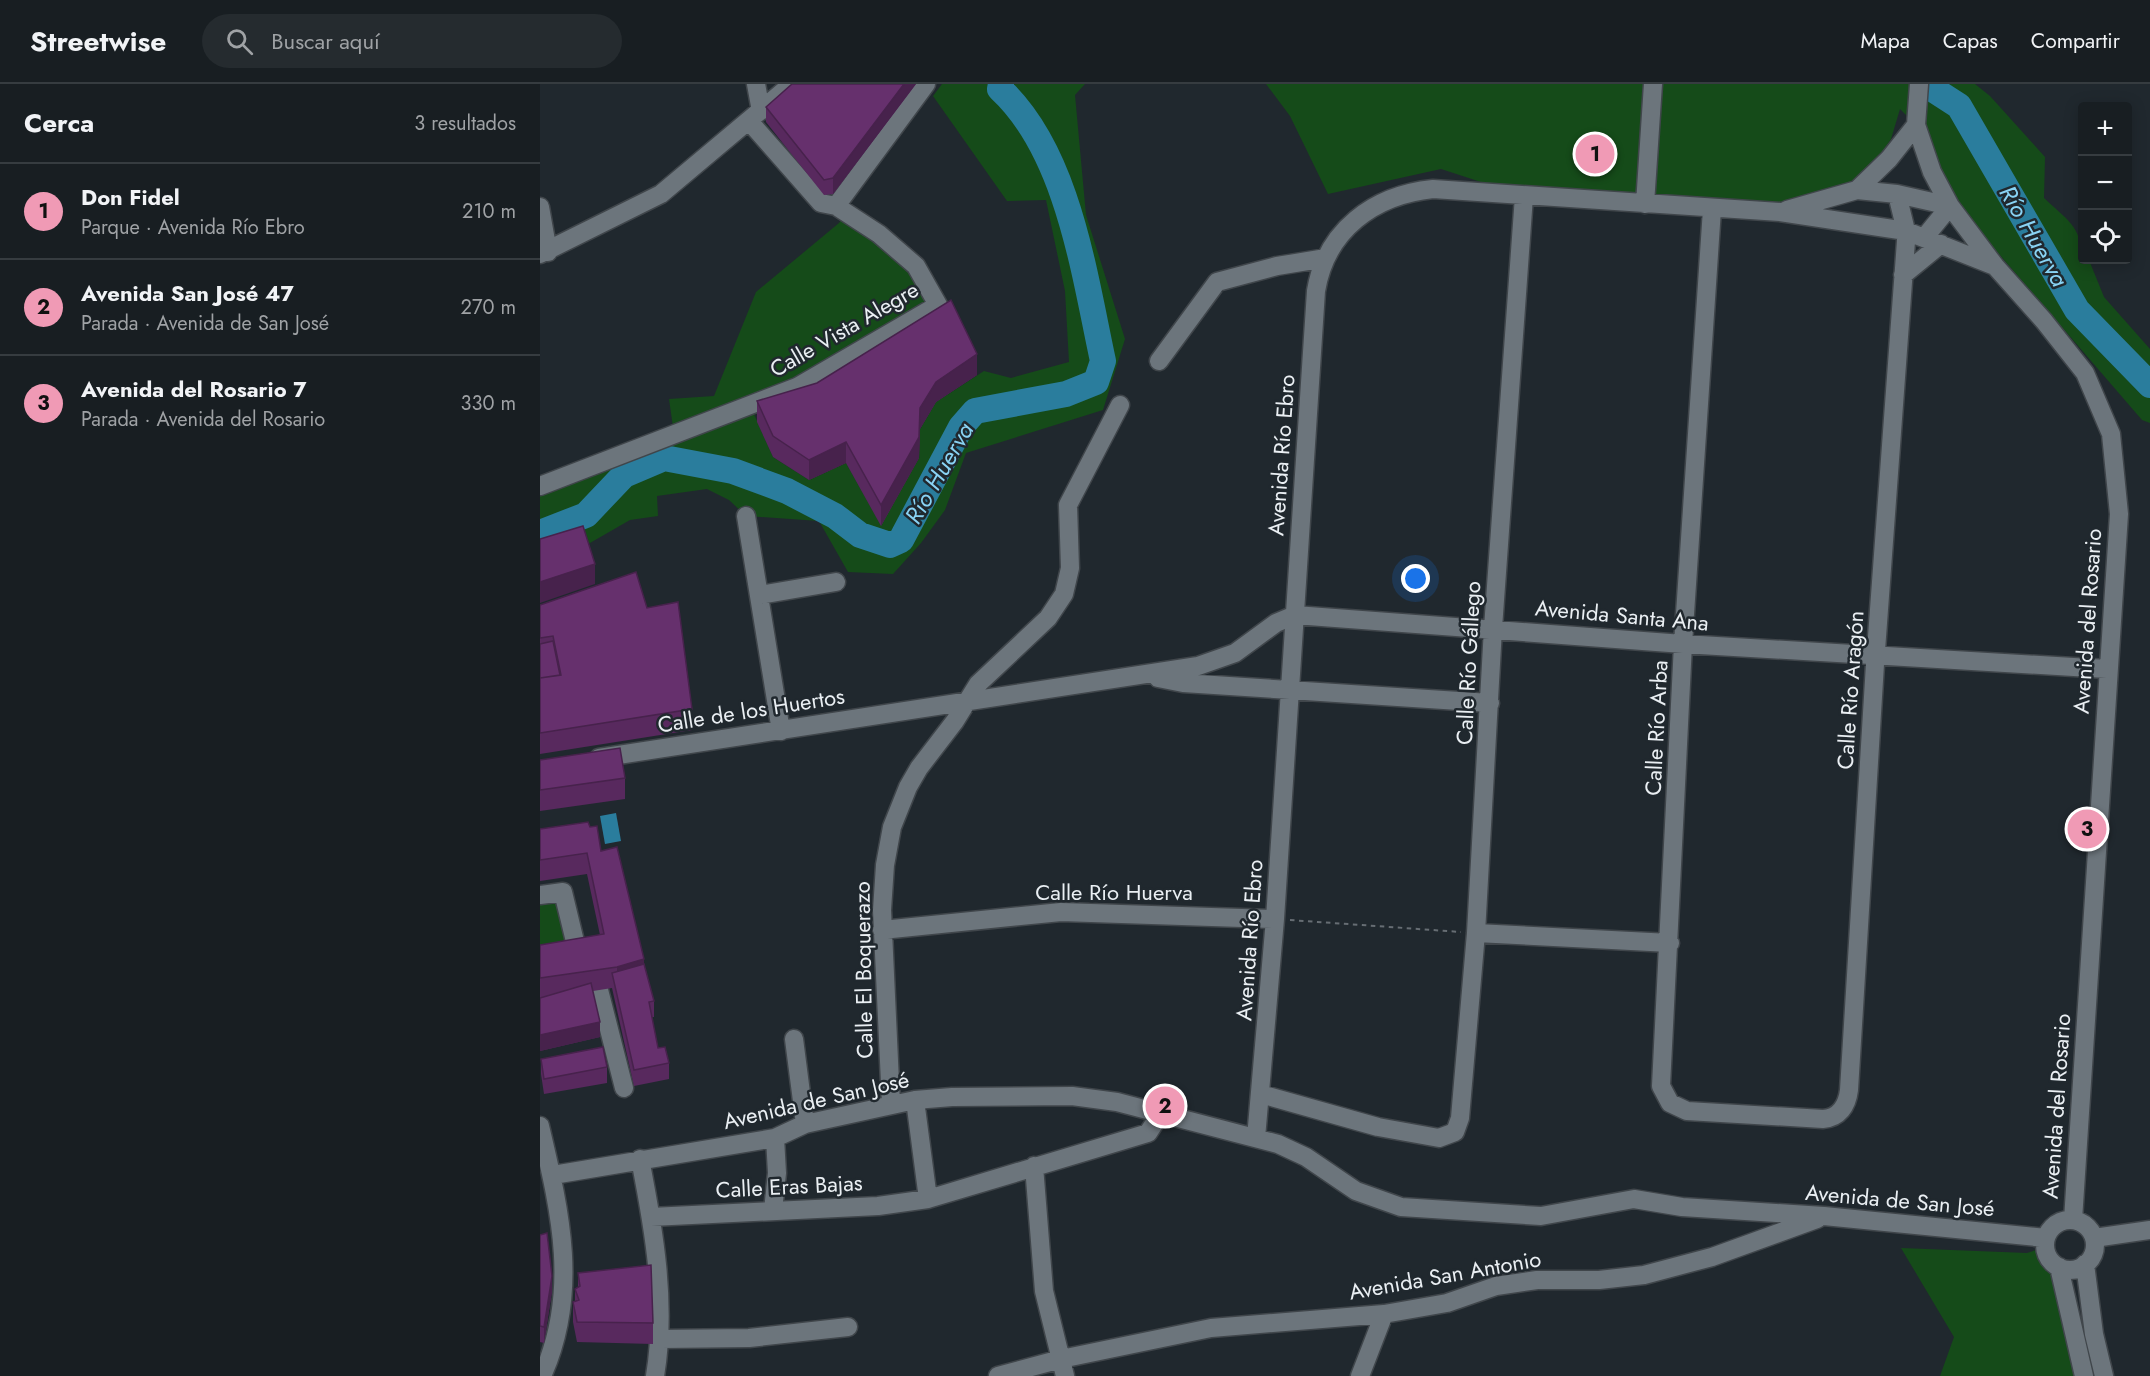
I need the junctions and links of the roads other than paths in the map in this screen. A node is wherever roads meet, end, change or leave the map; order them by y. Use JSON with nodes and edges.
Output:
{"nodes":[{"id":1,"x":756,"y":84,"type":"edge"},
{"id":2,"x":792,"y":84,"type":"edge"},
{"id":3,"x":926,"y":84,"type":"edge"},
{"id":4,"x":1653,"y":84,"type":"edge"},
{"id":5,"x":1919,"y":84,"type":"edge"},
{"id":6,"x":755,"y":116,"type":"junction"},
{"id":7,"x":1916,"y":124,"type":"junction"},
{"id":8,"x":1857,"y":190,"type":"junction"},
{"id":9,"x":1897,"y":194,"type":"junction"},
{"id":10,"x":1524,"y":196,"type":"junction"},
{"id":11,"x":1646,"y":204,"type":"junction"},
{"id":12,"x":836,"y":206,"type":"junction"},
{"id":13,"x":1950,"y":206,"type":"junction"},
{"id":14,"x":540,"y":207,"type":"edge"},
{"id":15,"x":1712,"y":209,"type":"junction"},
{"id":16,"x":1780,"y":212,"type":"junction"},
{"id":17,"x":1906,"y":231,"type":"junction"},
{"id":18,"x":1924,"y":238,"type":"junction"},
{"id":19,"x":1941,"y":244,"type":"junction"},
{"id":20,"x":544,"y":253,"type":"edge"},
{"id":21,"x":1326,"y":258,"type":"junction"},
{"id":22,"x":1995,"y":266,"type":"junction"},
{"id":23,"x":1903,"y":274,"type":"junction"},
{"id":24,"x":1159,"y":361,"type":"dead end"},
{"id":25,"x":1120,"y":405,"type":"dead end"},
{"id":26,"x":540,"y":486,"type":"edge"},
{"id":27,"x":746,"y":516,"type":"dead end"},
{"id":28,"x":836,"y":582,"type":"dead end"},
{"id":29,"x":760,"y":596,"type":"junction"},
{"id":30,"x":1294,"y":615,"type":"junction"},
{"id":31,"x":1493,"y":628,"type":"junction"},
{"id":32,"x":1683,"y":644,"type":"junction"},
{"id":33,"x":1876,"y":655,"type":"junction"},
{"id":34,"x":2107,"y":669,"type":"junction"},
{"id":35,"x":1148,"y":675,"type":"junction"},
{"id":36,"x":1289,"y":690,"type":"junction"},
{"id":37,"x":969,"y":700,"type":"junction"},
{"id":38,"x":1490,"y":703,"type":"junction"},
{"id":39,"x":781,"y":731,"type":"junction"},
{"id":40,"x":586,"y":760,"type":"edge"},
{"id":41,"x":540,"y":895,"type":"edge"},
{"id":42,"x":1275,"y":919,"type":"junction"},
{"id":43,"x":882,"y":930,"type":"junction"},
{"id":44,"x":1476,"y":933,"type":"junction"},
{"id":45,"x":1670,"y":943,"type":"junction"},
{"id":46,"x":540,"y":960,"type":"edge"},
{"id":47,"x":599,"y":990,"type":"dead end"},
{"id":48,"x":794,"y":1039,"type":"dead end"},
{"id":49,"x":616,"y":1050,"type":"junction"},
{"id":50,"x":595,"y":1054,"type":"edge"},
{"id":51,"x":624,"y":1088,"type":"dead end"},
{"id":52,"x":1261,"y":1094,"type":"junction"},
{"id":53,"x":915,"y":1100,"type":"junction"},
{"id":54,"x":1670,"y":1102,"type":"joint"},
{"id":55,"x":891,"y":1104,"type":"junction"},
{"id":56,"x":1161,"y":1113,"type":"junction"},
{"id":57,"x":805,"y":1124,"type":"junction"},
{"id":58,"x":540,"y":1126,"type":"edge"},
{"id":59,"x":775,"y":1138,"type":"junction"},
{"id":60,"x":1256,"y":1138,"type":"junction"},
{"id":61,"x":543,"y":1156,"type":"edge"},
{"id":62,"x":639,"y":1159,"type":"junction"},
{"id":63,"x":1034,"y":1166,"type":"junction"},
{"id":64,"x":553,"y":1175,"type":"junction"},
{"id":65,"x":928,"y":1199,"type":"junction"},
{"id":66,"x":773,"y":1210,"type":"junction"},
{"id":67,"x":1750,"y":1213,"type":"junction"},
{"id":68,"x":1824,"y":1216,"type":"junction"},
{"id":69,"x":651,"y":1217,"type":"junction"},
{"id":70,"x":2073,"y":1220,"type":"junction"},
{"id":71,"x":2150,"y":1230,"type":"edge"},
{"id":72,"x":2046,"y":1238,"type":"junction"},
{"id":73,"x":2094,"y":1238,"type":"junction"},
{"id":74,"x":1753,"y":1243,"type":"junction"},
{"id":75,"x":2085,"y":1264,"type":"junction"},
{"id":76,"x":2059,"y":1267,"type":"junction"},
{"id":77,"x":1384,"y":1314,"type":"junction"},
{"id":78,"x":848,"y":1327,"type":"dead end"},
{"id":79,"x":662,"y":1339,"type":"junction"},
{"id":80,"x":1063,"y":1368,"type":"edge"},
{"id":81,"x":542,"y":1376,"type":"edge"},
{"id":82,"x":656,"y":1376,"type":"edge"},
{"id":83,"x":998,"y":1376,"type":"edge"},
{"id":84,"x":1360,"y":1376,"type":"edge"},
{"id":85,"x":2084,"y":1376,"type":"edge"},
{"id":86,"x":2104,"y":1376,"type":"edge"}],
"edges":[{"from":1,"to":6,"type":"street"},
{"from":2,"to":6,"type":"street"},
{"from":3,"to":12,"type":"street"},
{"from":4,"to":11,"type":"street"},
{"from":5,"to":7,"type":"street","name":"Avenida del Rosario"},
{"from":6,"to":12,"type":"street","name":"Calle Vista Alegre"},
{"from":6,"to":20,"type":"street"},
{"from":7,"to":8,"type":"street","name":"Avenida Río Ebro"},
{"from":7,"to":13,"type":"street","name":"Avenida del Rosario"},
{"from":8,"to":9,"type":"street","name":"Avenida Río Ebro"},
{"from":8,"to":16,"type":"street","name":"Avenida Río Ebro"},
{"from":9,"to":13,"type":"street","name":"Avenida Río Ebro"},
{"from":9,"to":17,"type":"street","name":"Calle Río Aragón"},
{"from":10,"to":11,"type":"street","name":"Avenida Río Ebro"},
{"from":10,"to":21,"type":"street","name":"Avenida Río Ebro"},
{"from":10,"to":31,"type":"street","name":"Calle Río Gállego"},
{"from":11,"to":15,"type":"street","name":"Avenida Río Ebro"},
{"from":12,"to":26,"type":"street","name":"Calle Vista Alegre"},
{"from":13,"to":18,"type":"street"},
{"from":13,"to":22,"type":"street","name":"Avenida del Rosario"},
{"from":14,"to":20,"type":"street"},
{"from":15,"to":16,"type":"street","name":"Avenida Río Ebro"},
{"from":15,"to":32,"type":"street","name":"Calle Río Arba"},
{"from":16,"to":17,"type":"street","name":"Avenida Río Ebro"},
{"from":17,"to":18,"type":"street","name":"Avenida Río Ebro"},
{"from":17,"to":23,"type":"street","name":"Calle Río Aragón"},
{"from":18,"to":19,"type":"street","name":"Avenida Río Ebro"},
{"from":19,"to":22,"type":"street","name":"Avenida Río Ebro"},
{"from":19,"to":23,"type":"street"},
{"from":21,"to":24,"type":"street"},
{"from":21,"to":30,"type":"street","name":"Avenida Río Ebro"},
{"from":22,"to":34,"type":"street","name":"Avenida del Rosario"},
{"from":23,"to":33,"type":"street","name":"Calle Río Aragón"},
{"from":25,"to":37,"type":"street","name":"Calle El Boquerazo"},
{"from":27,"to":29,"type":"street"},
{"from":28,"to":29,"type":"street"},
{"from":29,"to":39,"type":"street"},
{"from":30,"to":31,"type":"street","name":"Avenida Santa Ana"},
{"from":30,"to":35,"type":"street"},
{"from":30,"to":36,"type":"street","name":"Avenida Río Ebro"},
{"from":31,"to":32,"type":"street","name":"Avenida Santa Ana"},
{"from":31,"to":38,"type":"street","name":"Calle Río Gállego"},
{"from":32,"to":33,"type":"street","name":"Avenida Santa Ana"},
{"from":32,"to":45,"type":"street","name":"Calle Río Arba"},
{"from":33,"to":34,"type":"street","name":"Avenida Santa Ana"},
{"from":33,"to":54,"type":"street","name":"Calle Río Aragón"},
{"from":34,"to":70,"type":"street","name":"Avenida del Rosario"},
{"from":35,"to":36,"type":"street"},
{"from":35,"to":37,"type":"street"},
{"from":36,"to":38,"type":"street"},
{"from":36,"to":42,"type":"street","name":"Avenida Río Ebro"},
{"from":37,"to":39,"type":"street","name":"Calle de los Huertos"},
{"from":37,"to":43,"type":"street","name":"Calle El Boquerazo"},
{"from":38,"to":44,"type":"street","name":"Calle Río Gállego"},
{"from":39,"to":40,"type":"street","name":"Calle de los Huertos"},
{"from":41,"to":46,"type":"street"},
{"from":42,"to":43,"type":"street","name":"Calle Río Huerva"},
{"from":42,"to":52,"type":"street","name":"Avenida Río Ebro"},
{"from":43,"to":55,"type":"street","name":"Calle El Boquerazo"},
{"from":44,"to":45,"type":"street"},
{"from":44,"to":52,"type":"street","name":"Calle Río Gállego"},
{"from":45,"to":54,"type":"street","name":"Calle Río Arba"},
{"from":47,"to":49,"type":"street"},
{"from":48,"to":57,"type":"street"},
{"from":49,"to":50,"type":"street"},
{"from":49,"to":51,"type":"street"},
{"from":52,"to":60,"type":"street","name":"Avenida Río Ebro"},
{"from":53,"to":55,"type":"street","name":"Avenida de San José"},
{"from":53,"to":56,"type":"street","name":"Avenida de San José"},
{"from":53,"to":65,"type":"street"},
{"from":55,"to":57,"type":"street","name":"Avenida de San José"},
{"from":56,"to":60,"type":"street","name":"Avenida de San José"},
{"from":56,"to":63,"type":"street","name":"Calle Eras Bajas"},
{"from":57,"to":59,"type":"street","name":"Avenida de San José"},
{"from":58,"to":61,"type":"street"},
{"from":59,"to":62,"type":"street","name":"Avenida de San José"},
{"from":59,"to":66,"type":"street"},
{"from":60,"to":67,"type":"street","name":"Avenida de San José"},
{"from":61,"to":64,"type":"street"},
{"from":62,"to":64,"type":"street","name":"Avenida de San José"},
{"from":62,"to":69,"type":"street"},
{"from":63,"to":65,"type":"street","name":"Calle Eras Bajas"},
{"from":63,"to":80,"type":"street"},
{"from":64,"to":81,"type":"street"},
{"from":65,"to":66,"type":"street","name":"Calle Eras Bajas"},
{"from":66,"to":69,"type":"street","name":"Calle Eras Bajas"},
{"from":67,"to":68,"type":"street","name":"Avenida de San José"},
{"from":67,"to":74,"type":"street"},
{"from":68,"to":72,"type":"street","name":"Avenida de San José"},
{"from":68,"to":74,"type":"street","name":"Avenida San Antonio"},
{"from":69,"to":79,"type":"street"},
{"from":70,"to":72,"type":"street"},
{"from":70,"to":73,"type":"street"},
{"from":71,"to":73,"type":"street"},
{"from":72,"to":76,"type":"street"},
{"from":73,"to":75,"type":"street"},
{"from":74,"to":77,"type":"street","name":"Avenida San Antonio"},
{"from":75,"to":76,"type":"street"},
{"from":75,"to":86,"type":"street"},
{"from":76,"to":85,"type":"street"},
{"from":77,"to":80,"type":"street","name":"Avenida San Antonio"},
{"from":77,"to":84,"type":"street"},
{"from":78,"to":79,"type":"street"},
{"from":79,"to":82,"type":"street"},
{"from":80,"to":83,"type":"street","name":"Avenida San Antonio"}]}
